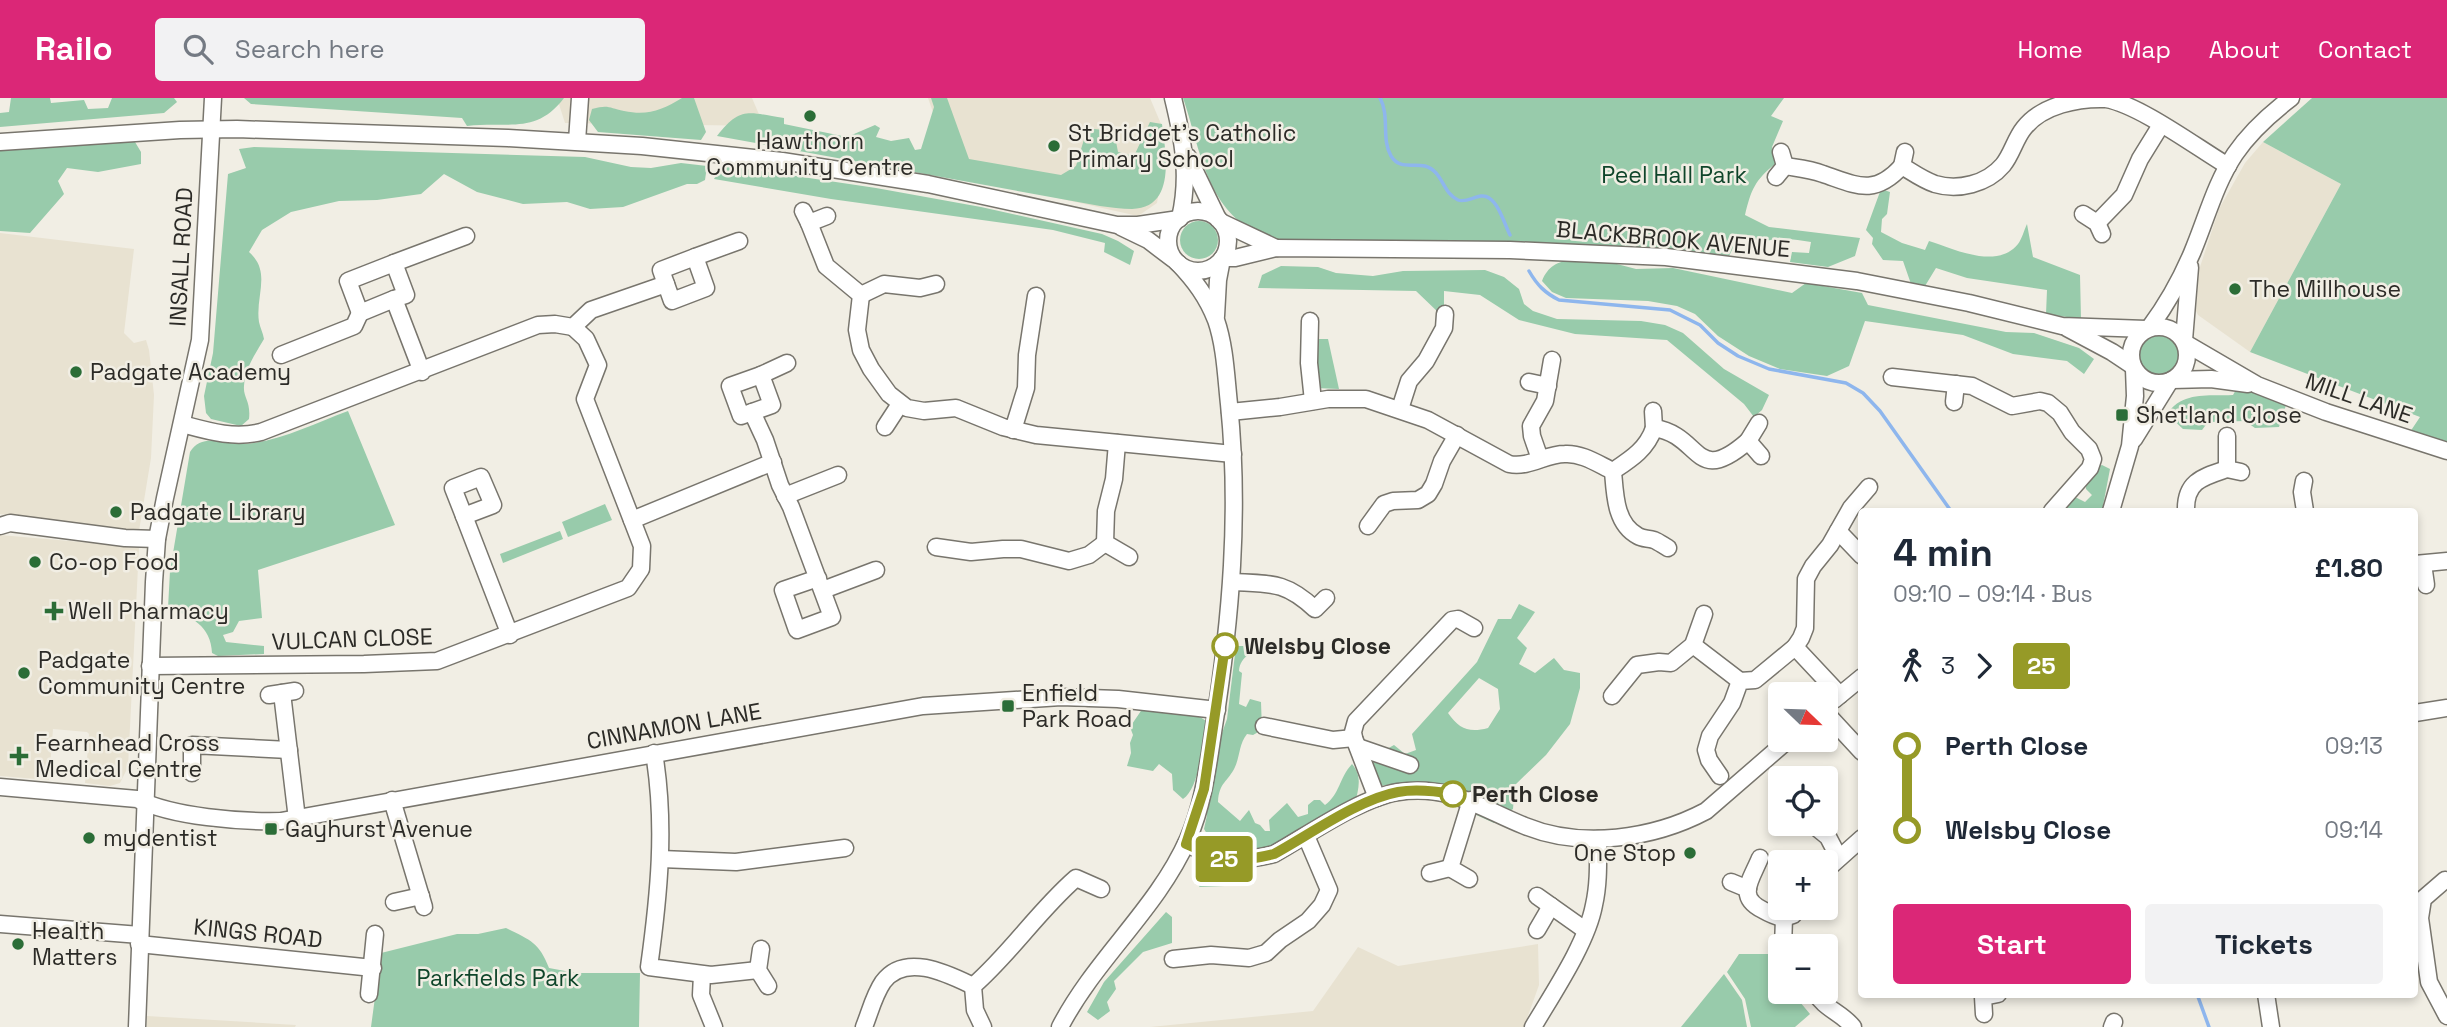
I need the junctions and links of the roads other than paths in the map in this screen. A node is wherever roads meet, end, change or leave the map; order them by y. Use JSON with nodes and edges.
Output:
{"nodes":[{"id":1,"x":213,"y":98,"type":"edge"},
{"id":2,"x":580,"y":98,"type":"edge"},
{"id":3,"x":1173,"y":98,"type":"edge"},
{"id":4,"x":2291,"y":98,"type":"edge"},
{"id":5,"x":2108,"y":99,"type":"edge"},
{"id":6,"x":2051,"y":102,"type":"edge"},
{"id":7,"x":2161,"y":125,"type":"junction"},
{"id":8,"x":212,"y":129,"type":"junction"},
{"id":9,"x":577,"y":141,"type":"junction"},
{"id":10,"x":0,"y":142,"type":"edge"},
{"id":11,"x":1185,"y":152,"type":"junction"},
{"id":12,"x":1781,"y":165,"type":"dead end"},
{"id":13,"x":2228,"y":166,"type":"junction"},
{"id":14,"x":827,"y":216,"type":"dead end"},
{"id":15,"x":1179,"y":218,"type":"junction"},
{"id":16,"x":1220,"y":221,"type":"junction"},
{"id":17,"x":2094,"y":224,"type":"dead end"},
{"id":18,"x":1117,"y":225,"type":"junction"},
{"id":19,"x":466,"y":236,"type":"dead end"},
{"id":20,"x":739,"y":241,"type":"dead end"},
{"id":21,"x":1276,"y":248,"type":"junction"},
{"id":22,"x":2192,"y":255,"type":"junction"},
{"id":23,"x":695,"y":257,"type":"junction"},
{"id":24,"x":1223,"y":259,"type":"junction"},
{"id":25,"x":1176,"y":262,"type":"junction"},
{"id":26,"x":394,"y":263,"type":"junction"},
{"id":27,"x":939,"y":283,"type":"dead end"},
{"id":28,"x":666,"y":284,"type":"junction"},
{"id":29,"x":861,"y":295,"type":"junction"},
{"id":30,"x":1036,"y":296,"type":"dead end"},
{"id":31,"x":394,"y":299,"type":"junction"},
{"id":32,"x":360,"y":313,"type":"junction"},
{"id":33,"x":1311,"y":319,"type":"dead end"},
{"id":34,"x":1217,"y":322,"type":"junction"},
{"id":35,"x":1448,"y":325,"type":"dead end"},
{"id":36,"x":2062,"y":326,"type":"junction"},
{"id":37,"x":573,"y":327,"type":"junction"},
{"id":38,"x":2148,"y":328,"type":"junction"},
{"id":39,"x":2184,"y":342,"type":"junction"},
{"id":40,"x":281,"y":355,"type":"dead end"},
{"id":41,"x":1552,"y":360,"type":"dead end"},
{"id":42,"x":787,"y":363,"type":"dead end"},
{"id":43,"x":2133,"y":367,"type":"junction"},
{"id":44,"x":422,"y":372,"type":"junction"},
{"id":45,"x":761,"y":374,"type":"junction"},
{"id":46,"x":1892,"y":377,"type":"dead end"},
{"id":47,"x":2171,"y":380,"type":"junction"},
{"id":48,"x":1529,"y":382,"type":"dead end"},
{"id":49,"x":1956,"y":384,"type":"junction"},
{"id":50,"x":2257,"y":385,"type":"junction"},
{"id":51,"x":1548,"y":386,"type":"junction"},
{"id":52,"x":1313,"y":401,"type":"junction"},
{"id":53,"x":1954,"y":402,"type":"dead end"},
{"id":54,"x":900,"y":404,"type":"junction"},
{"id":55,"x":1400,"y":409,"type":"junction"},
{"id":56,"x":1653,"y":411,"type":"dead end"},
{"id":57,"x":752,"y":412,"type":"junction"},
{"id":58,"x":1230,"y":412,"type":"junction"},
{"id":59,"x":182,"y":424,"type":"junction"},
{"id":60,"x":1759,"y":424,"type":"dead end"},
{"id":61,"x":884,"y":427,"type":"dead end"},
{"id":62,"x":1654,"y":428,"type":"junction"},
{"id":63,"x":1013,"y":430,"type":"junction"},
{"id":64,"x":1457,"y":435,"type":"junction"},
{"id":65,"x":2227,"y":436,"type":"dead end"},
{"id":66,"x":1748,"y":442,"type":"junction"},
{"id":67,"x":1118,"y":443,"type":"junction"},
{"id":68,"x":2130,"y":446,"type":"junction"},
{"id":69,"x":2447,"y":451,"type":"edge"},
{"id":70,"x":1233,"y":454,"type":"junction"},
{"id":71,"x":1761,"y":456,"type":"dead end"},
{"id":72,"x":1540,"y":459,"type":"junction"},
{"id":73,"x":773,"y":462,"type":"junction"},
{"id":74,"x":1613,"y":471,"type":"junction"},
{"id":75,"x":838,"y":475,"type":"dead end"},
{"id":76,"x":2304,"y":481,"type":"dead end"},
{"id":77,"x":1869,"y":487,"type":"dead end"},
{"id":78,"x":785,"y":496,"type":"junction"},
{"id":79,"x":2056,"y":508,"type":"edge"},
{"id":80,"x":2112,"y":508,"type":"edge"},
{"id":81,"x":2186,"y":508,"type":"edge"},
{"id":82,"x":2305,"y":508,"type":"edge"},
{"id":83,"x":464,"y":516,"type":"dead end"},
{"id":84,"x":632,"y":520,"type":"junction"},
{"id":85,"x":0,"y":526,"type":"edge"},
{"id":86,"x":1367,"y":527,"type":"dead end"},
{"id":87,"x":1838,"y":531,"type":"junction"},
{"id":88,"x":158,"y":539,"type":"junction"},
{"id":89,"x":1660,"y":539,"type":"dead end"},
{"id":90,"x":1105,"y":543,"type":"junction"},
{"id":91,"x":934,"y":547,"type":"dead end"},
{"id":92,"x":1858,"y":552,"type":"edge"},
{"id":93,"x":1129,"y":557,"type":"dead end"},
{"id":94,"x":2447,"y":561,"type":"edge"},
{"id":95,"x":2419,"y":564,"type":"edge"},
{"id":96,"x":876,"y":570,"type":"dead end"},
{"id":97,"x":1232,"y":582,"type":"junction"},
{"id":98,"x":2426,"y":585,"type":"dead end"},
{"id":99,"x":1326,"y":598,"type":"dead end"},
{"id":100,"x":1704,"y":614,"type":"dead end"},
{"id":101,"x":1474,"y":628,"type":"dead end"},
{"id":102,"x":510,"y":635,"type":"junction"},
{"id":103,"x":1693,"y":645,"type":"junction"},
{"id":104,"x":1795,"y":647,"type":"junction"},
{"id":105,"x":150,"y":666,"type":"junction"},
{"id":106,"x":1858,"y":680,"type":"edge"},
{"id":107,"x":1740,"y":681,"type":"junction"},
{"id":108,"x":282,"y":693,"type":"dead end"},
{"id":109,"x":1612,"y":695,"type":"dead end"},
{"id":110,"x":1840,"y":695,"type":"joint"},
{"id":111,"x":2447,"y":708,"type":"edge"},
{"id":112,"x":1217,"y":710,"type":"junction"},
{"id":113,"x":2418,"y":713,"type":"edge"},
{"id":114,"x":1838,"y":725,"type":"edge"},
{"id":115,"x":1264,"y":726,"type":"dead end"},
{"id":116,"x":1356,"y":742,"type":"junction"},
{"id":117,"x":1858,"y":747,"type":"edge"},
{"id":118,"x":289,"y":750,"type":"junction"},
{"id":119,"x":1774,"y":752,"type":"edge"},
{"id":120,"x":654,"y":753,"type":"junction"},
{"id":121,"x":1410,"y":765,"type":"dead end"},
{"id":122,"x":192,"y":773,"type":"dead end"},
{"id":123,"x":1720,"y":776,"type":"dead end"},
{"id":124,"x":0,"y":786,"type":"edge"},
{"id":125,"x":1377,"y":798,"type":"junction"},
{"id":126,"x":392,"y":800,"type":"junction"},
{"id":127,"x":1471,"y":800,"type":"junction"},
{"id":128,"x":144,"y":803,"type":"junction"},
{"id":129,"x":298,"y":819,"type":"junction"},
{"id":130,"x":1306,"y":836,"type":"junction"},
{"id":131,"x":1827,"y":836,"type":"edge"},
{"id":132,"x":1598,"y":839,"type":"junction"},
{"id":133,"x":1186,"y":844,"type":"junction"},
{"id":134,"x":845,"y":848,"type":"dead end"},
{"id":135,"x":1854,"y":852,"type":"edge"},
{"id":136,"x":1760,"y":858,"type":"dead end"},
{"id":137,"x":661,"y":859,"type":"junction"},
{"id":138,"x":1838,"y":862,"type":"edge"},
{"id":139,"x":1450,"y":868,"type":"junction"},
{"id":140,"x":1430,"y":873,"type":"dead end"},
{"id":141,"x":2444,"y":878,"type":"edge"},
{"id":142,"x":1469,"y":879,"type":"dead end"},
{"id":143,"x":1731,"y":882,"type":"dead end"},
{"id":144,"x":1101,"y":889,"type":"dead end"},
{"id":145,"x":1748,"y":889,"type":"junction"},
{"id":146,"x":1537,"y":896,"type":"dead end"},
{"id":147,"x":394,"y":902,"type":"dead end"},
{"id":148,"x":1552,"y":906,"type":"junction"},
{"id":149,"x":1768,"y":913,"type":"edge"},
{"id":150,"x":0,"y":924,"type":"edge"},
{"id":151,"x":1537,"y":930,"type":"dead end"},
{"id":152,"x":1585,"y":930,"type":"junction"},
{"id":153,"x":375,"y":934,"type":"dead end"},
{"id":154,"x":139,"y":939,"type":"junction"},
{"id":155,"x":2419,"y":946,"type":"edge"},
{"id":156,"x":761,"y":949,"type":"dead end"},
{"id":157,"x":1173,"y":959,"type":"dead end"},
{"id":158,"x":373,"y":968,"type":"junction"},
{"id":159,"x":758,"y":971,"type":"junction"},
{"id":160,"x":702,"y":975,"type":"junction"},
{"id":161,"x":768,"y":986,"type":"dead end"},
{"id":162,"x":973,"y":986,"type":"junction"},
{"id":163,"x":369,"y":994,"type":"dead end"},
{"id":164,"x":1987,"y":998,"type":"edge"},
{"id":165,"x":2267,"y":998,"type":"edge"},
{"id":166,"x":1822,"y":1004,"type":"edge"},
{"id":167,"x":1984,"y":1014,"type":"dead end"},
{"id":168,"x":2447,"y":1016,"type":"edge"},
{"id":169,"x":2447,"y":1023,"type":"edge"},
{"id":170,"x":137,"y":1027,"type":"edge"},
{"id":171,"x":714,"y":1027,"type":"edge"},
{"id":172,"x":864,"y":1027,"type":"edge"},
{"id":173,"x":983,"y":1027,"type":"edge"},
{"id":174,"x":1060,"y":1027,"type":"edge"},
{"id":175,"x":1533,"y":1027,"type":"edge"},
{"id":176,"x":1853,"y":1027,"type":"edge"},
{"id":177,"x":2271,"y":1027,"type":"edge"},
{"id":178,"x":2441,"y":1027,"type":"edge"}],
"edges":[{"from":1,"to":8,"type":"street","name":"INSALL ROAD"},
{"from":2,"to":9,"type":"street"},
{"from":3,"to":11,"type":"street"},
{"from":4,"to":13,"type":"street"},
{"from":5,"to":6,"type":"street"},
{"from":5,"to":7,"type":"street"},
{"from":6,"to":12,"type":"street"},
{"from":7,"to":13,"type":"street"},
{"from":7,"to":17,"type":"street"},
{"from":8,"to":9,"type":"street"},
{"from":8,"to":10,"type":"street"},
{"from":8,"to":59,"type":"street","name":"INSALL ROAD"},
{"from":9,"to":18,"type":"street"},
{"from":11,"to":15,"type":"street"},
{"from":11,"to":16,"type":"street"},
{"from":13,"to":22,"type":"street"},
{"from":14,"to":29,"type":"street"},
{"from":15,"to":16,"type":"street"},
{"from":15,"to":18,"type":"street"},
{"from":15,"to":25,"type":"street"},
{"from":16,"to":21,"type":"street","name":"BLACKBROOK AVENUE"},
{"from":16,"to":24,"type":"street"},
{"from":18,"to":25,"type":"street"},
{"from":19,"to":26,"type":"street"},
{"from":20,"to":23,"type":"street"},
{"from":21,"to":24,"type":"street","name":"BLACKBROOK AVENUE"},
{"from":21,"to":36,"type":"street","name":"BLACKBROOK AVENUE"},
{"from":22,"to":38,"type":"street"},
{"from":22,"to":39,"type":"street"},
{"from":23,"to":28,"type":"street"},
{"from":23,"to":28,"type":"street"},
{"from":24,"to":25,"type":"street"},
{"from":24,"to":34,"type":"street"},
{"from":25,"to":34,"type":"street"},
{"from":26,"to":31,"type":"street"},
{"from":26,"to":32,"type":"street"},
{"from":27,"to":29,"type":"street"},
{"from":28,"to":37,"type":"street"},
{"from":29,"to":54,"type":"street"},
{"from":30,"to":63,"type":"street"},
{"from":31,"to":32,"type":"street"},
{"from":31,"to":44,"type":"street"},
{"from":32,"to":40,"type":"street"},
{"from":33,"to":52,"type":"street"},
{"from":34,"to":58,"type":"street"},
{"from":35,"to":55,"type":"street"},
{"from":36,"to":38,"type":"street","name":"BLACKBROOK AVENUE"},
{"from":36,"to":43,"type":"street","name":"BLACKBROOK AVENUE"},
{"from":37,"to":44,"type":"street"},
{"from":37,"to":84,"type":"street","name":"VULCAN CLOSE"},
{"from":38,"to":39,"type":"street"},
{"from":38,"to":43,"type":"street"},
{"from":39,"to":47,"type":"street"},
{"from":39,"to":50,"type":"street","name":"MILL LANE"},
{"from":41,"to":51,"type":"street"},
{"from":42,"to":45,"type":"street"},
{"from":43,"to":47,"type":"street"},
{"from":43,"to":68,"type":"street"},
{"from":44,"to":59,"type":"street"},
{"from":45,"to":57,"type":"street"},
{"from":45,"to":57,"type":"street"},
{"from":46,"to":49,"type":"street"},
{"from":47,"to":50,"type":"street","name":"MILL LANE"},
{"from":47,"to":68,"type":"street"},
{"from":48,"to":51,"type":"street"},
{"from":49,"to":53,"type":"street"},
{"from":49,"to":79,"type":"street"},
{"from":50,"to":69,"type":"street","name":"MILL LANE"},
{"from":51,"to":72,"type":"street"},
{"from":52,"to":55,"type":"street"},
{"from":52,"to":58,"type":"street"},
{"from":54,"to":61,"type":"street"},
{"from":54,"to":63,"type":"street"},
{"from":55,"to":64,"type":"street"},
{"from":56,"to":62,"type":"street"},
{"from":57,"to":73,"type":"street"},
{"from":58,"to":70,"type":"street"},
{"from":59,"to":88,"type":"street","name":"INSALL ROAD"},
{"from":60,"to":66,"type":"street"},
{"from":62,"to":66,"type":"street"},
{"from":62,"to":74,"type":"street"},
{"from":63,"to":67,"type":"street"},
{"from":64,"to":72,"type":"street"},
{"from":64,"to":86,"type":"street"},
{"from":65,"to":81,"type":"street"},
{"from":66,"to":71,"type":"street"},
{"from":67,"to":70,"type":"street"},
{"from":67,"to":90,"type":"street"},
{"from":68,"to":80,"type":"street"},
{"from":70,"to":97,"type":"street"},
{"from":72,"to":74,"type":"street"},
{"from":73,"to":78,"type":"street"},
{"from":73,"to":84,"type":"street"},
{"from":74,"to":89,"type":"street"},
{"from":75,"to":78,"type":"street"},
{"from":76,"to":82,"type":"street"},
{"from":77,"to":87,"type":"street"},
{"from":78,"to":96,"type":"street"},
{"from":83,"to":102,"type":"street"},
{"from":84,"to":102,"type":"street","name":"VULCAN CLOSE"},
{"from":85,"to":88,"type":"street"},
{"from":87,"to":92,"type":"street"},
{"from":87,"to":104,"type":"street"},
{"from":88,"to":105,"type":"street","name":"INSALL ROAD"},
{"from":90,"to":91,"type":"street"},
{"from":90,"to":93,"type":"street"},
{"from":94,"to":95,"type":"street"},
{"from":95,"to":98,"type":"street"},
{"from":97,"to":99,"type":"street"},
{"from":97,"to":112,"type":"street"},
{"from":100,"to":103,"type":"street"},
{"from":101,"to":116,"type":"street"},
{"from":102,"to":105,"type":"street","name":"VULCAN CLOSE"},
{"from":103,"to":107,"type":"street"},
{"from":103,"to":109,"type":"street"},
{"from":104,"to":107,"type":"street"},
{"from":104,"to":110,"type":"street"},
{"from":105,"to":128,"type":"street","name":"INSALL ROAD"},
{"from":106,"to":110,"type":"street"},
{"from":107,"to":123,"type":"street"},
{"from":108,"to":118,"type":"street"},
{"from":111,"to":113,"type":"street"},
{"from":112,"to":120,"type":"street","name":"CINNAMON LANE"},
{"from":112,"to":133,"type":"street"},
{"from":114,"to":117,"type":"street"},
{"from":115,"to":116,"type":"street"},
{"from":116,"to":121,"type":"street"},
{"from":116,"to":125,"type":"street"},
{"from":118,"to":122,"type":"street"},
{"from":118,"to":129,"type":"street"},
{"from":119,"to":132,"type":"street"},
{"from":120,"to":126,"type":"street","name":"CINNAMON LANE"},
{"from":120,"to":137,"type":"street"},
{"from":124,"to":128,"type":"street","name":"CINNAMON LANE"},
{"from":125,"to":127,"type":"street"},
{"from":125,"to":130,"type":"street"},
{"from":126,"to":129,"type":"street","name":"CINNAMON LANE"},
{"from":126,"to":147,"type":"street"},
{"from":127,"to":132,"type":"street"},
{"from":127,"to":139,"type":"street"},
{"from":128,"to":129,"type":"street","name":"CINNAMON LANE"},
{"from":128,"to":154,"type":"street","name":"INSALL ROAD"},
{"from":130,"to":133,"type":"street"},
{"from":130,"to":157,"type":"street"},
{"from":131,"to":135,"type":"street"},
{"from":132,"to":152,"type":"street"},
{"from":133,"to":174,"type":"street"},
{"from":134,"to":137,"type":"street"},
{"from":135,"to":138,"type":"street"},
{"from":136,"to":145,"type":"street"},
{"from":137,"to":160,"type":"street"},
{"from":139,"to":140,"type":"street"},
{"from":139,"to":142,"type":"street"},
{"from":141,"to":155,"type":"street"},
{"from":143,"to":145,"type":"street"},
{"from":144,"to":162,"type":"street"},
{"from":145,"to":149,"type":"street"},
{"from":146,"to":148,"type":"street"},
{"from":148,"to":151,"type":"street"},
{"from":148,"to":152,"type":"street"},
{"from":150,"to":154,"type":"street","name":"KINGS ROAD"},
{"from":152,"to":175,"type":"street"},
{"from":153,"to":158,"type":"street"},
{"from":154,"to":158,"type":"street","name":"KINGS ROAD"},
{"from":154,"to":170,"type":"street","name":"INSALL ROAD"},
{"from":155,"to":168,"type":"street"},
{"from":156,"to":159,"type":"street"},
{"from":158,"to":163,"type":"street"},
{"from":159,"to":160,"type":"street"},
{"from":159,"to":161,"type":"street"},
{"from":160,"to":171,"type":"street"},
{"from":162,"to":172,"type":"street"},
{"from":162,"to":173,"type":"street"},
{"from":164,"to":167,"type":"street"},
{"from":165,"to":177,"type":"street"},
{"from":166,"to":176,"type":"street"},
{"from":169,"to":178,"type":"street"}]}
